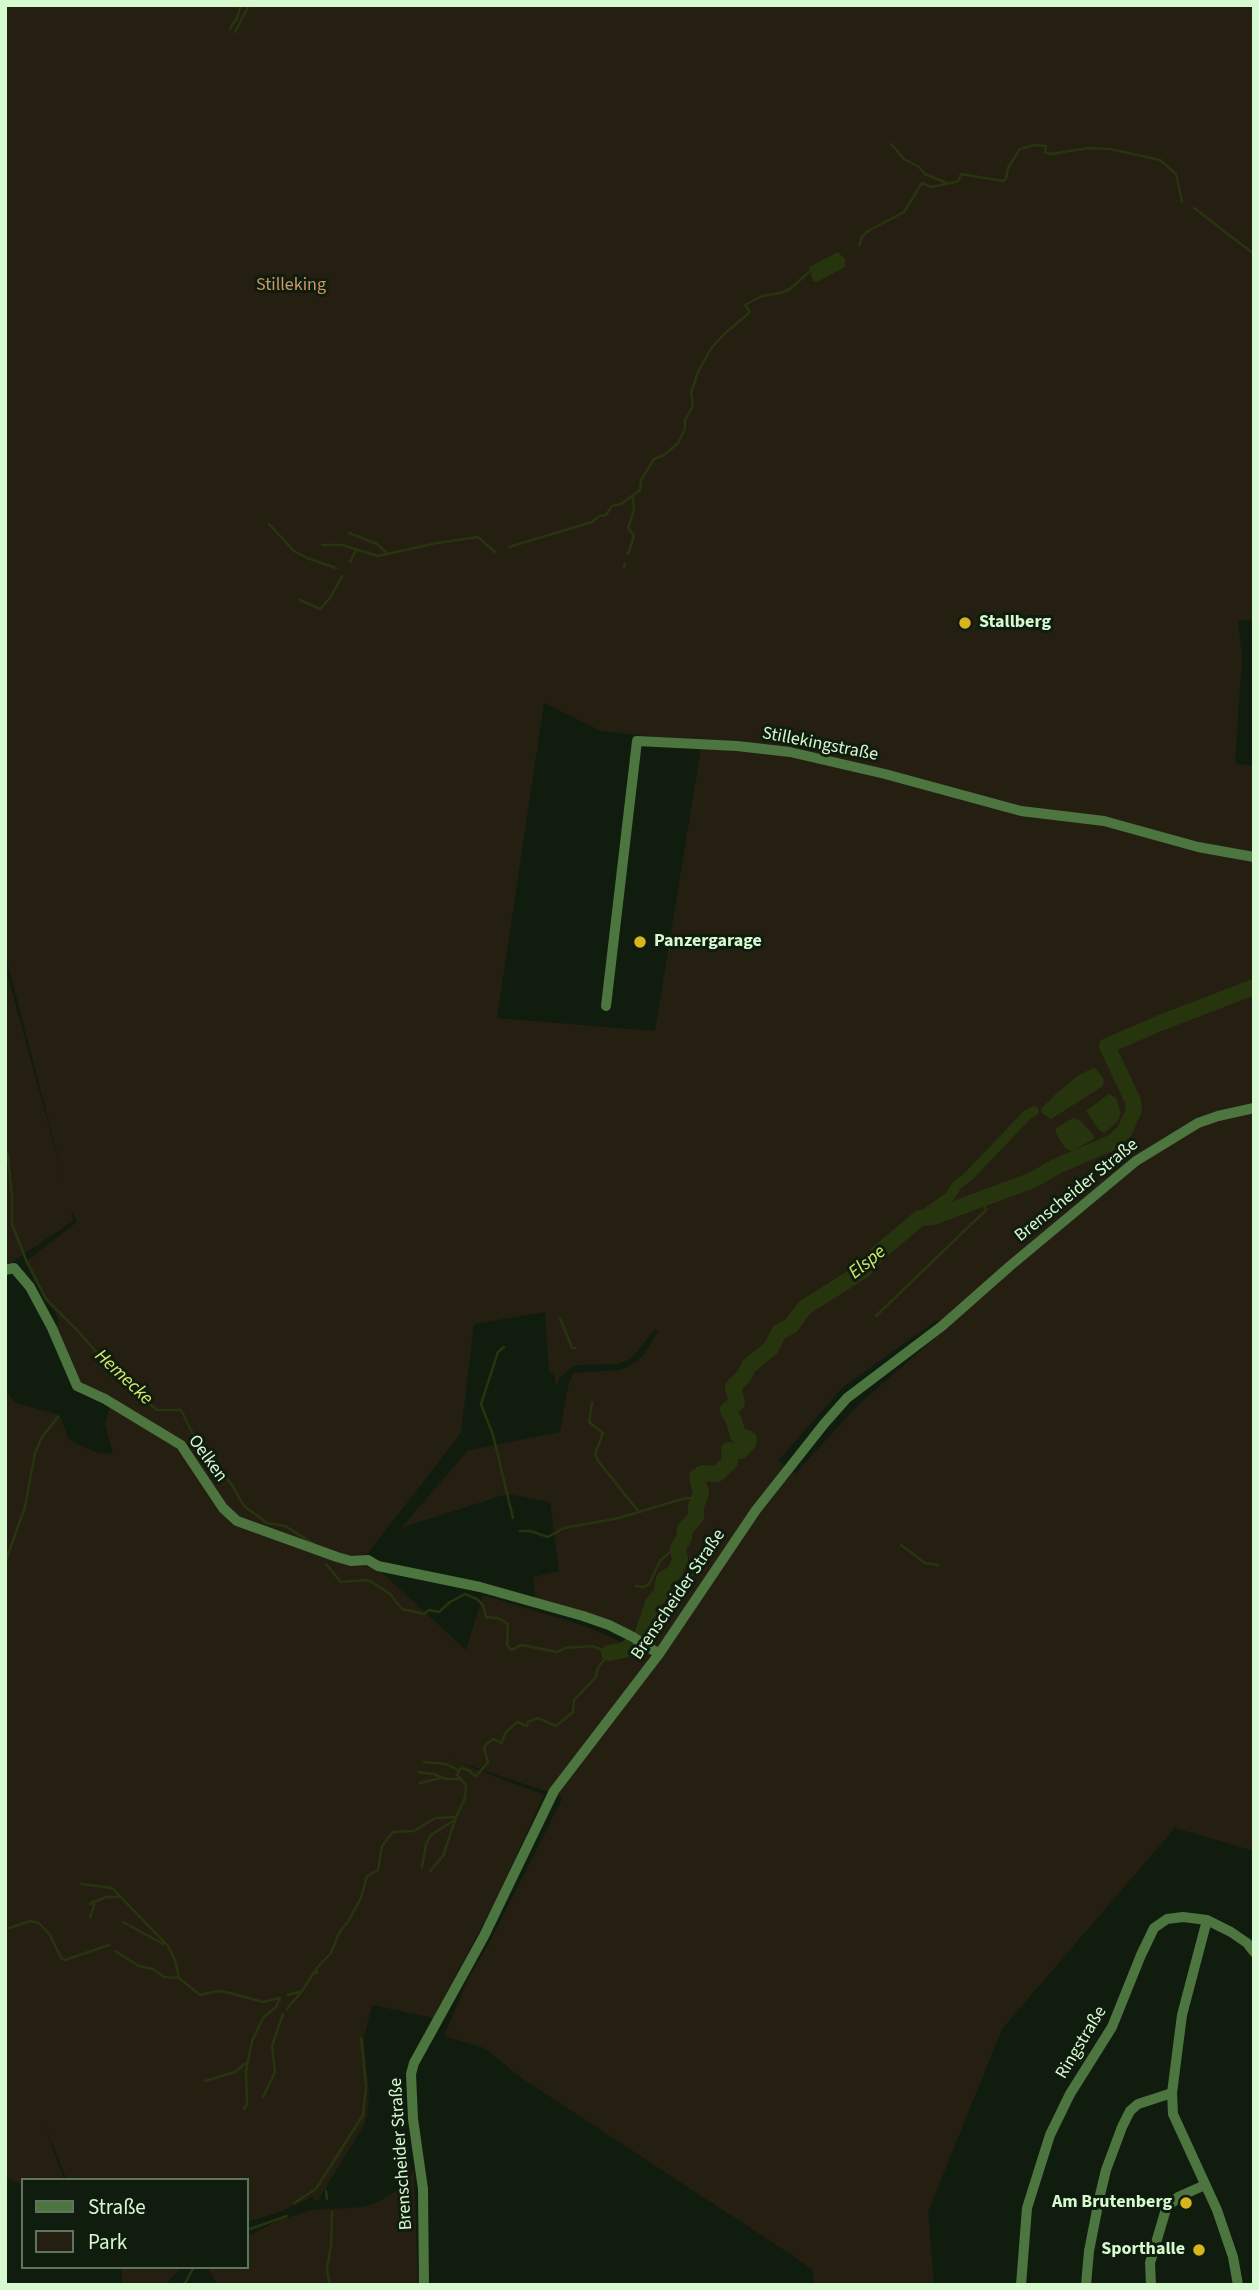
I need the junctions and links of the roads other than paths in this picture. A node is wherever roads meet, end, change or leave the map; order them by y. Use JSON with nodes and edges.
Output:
{"nodes":[{"id":1,"x":1254,"y":857,"type":"edge"},
{"id":2,"x":606,"y":1006,"type":"dead end"},
{"id":3,"x":1254,"y":1108,"type":"edge"},
{"id":4,"x":5,"y":1270,"type":"edge"},
{"id":5,"x":368,"y":1560,"type":"joint"},
{"id":6,"x":659,"y":1654,"type":"junction"},
{"id":7,"x":1207,"y":1920,"type":"junction"},
{"id":8,"x":1254,"y":1952,"type":"edge"},
{"id":9,"x":1172,"y":2093,"type":"junction"},
{"id":10,"x":1205,"y":2185,"type":"junction"},
{"id":11,"x":424,"y":2285,"type":"edge"},
{"id":12,"x":1021,"y":2285,"type":"edge"},
{"id":13,"x":1086,"y":2285,"type":"edge"},
{"id":14,"x":1151,"y":2285,"type":"edge"},
{"id":15,"x":1238,"y":2285,"type":"edge"}],
"edges":[{"from":1,"to":2,"type":"street","name":"Stillekingstraße"},
{"from":3,"to":6,"type":"street","name":"Brenscheider Straße"},
{"from":4,"to":5,"type":"street","name":"Oelken"},
{"from":5,"to":6,"type":"street","name":"Brenscheider Straße"},
{"from":6,"to":11,"type":"street","name":"Brenscheider Straße"},
{"from":7,"to":8,"type":"street","name":"Ringstraße"},
{"from":7,"to":9,"type":"street"},
{"from":7,"to":12,"type":"street","name":"Ringstraße"},
{"from":9,"to":10,"type":"street"},
{"from":9,"to":13,"type":"street"},
{"from":10,"to":14,"type":"street"},
{"from":10,"to":15,"type":"street"}]}
